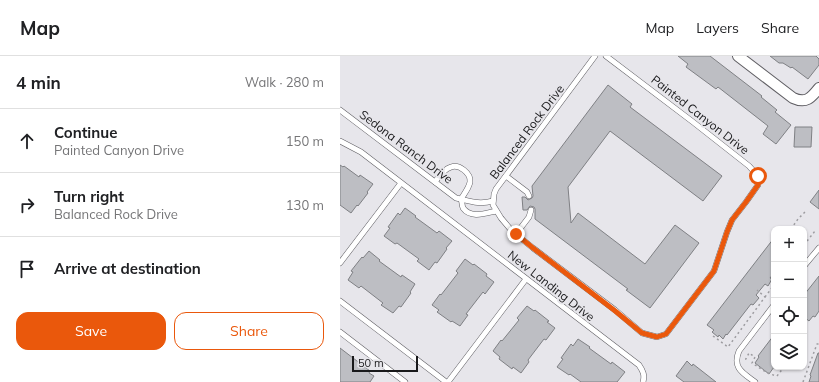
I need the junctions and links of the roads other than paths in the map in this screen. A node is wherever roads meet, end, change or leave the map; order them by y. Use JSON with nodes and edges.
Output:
{"nodes":[{"id":1,"x":595,"y":56,"type":"edge"},
{"id":2,"x":606,"y":56,"type":"edge"},
{"id":3,"x":738,"y":56,"type":"edge"},
{"id":4,"x":819,"y":88,"type":"edge"},
{"id":5,"x":340,"y":110,"type":"edge"},
{"id":6,"x":340,"y":141,"type":"edge"},
{"id":7,"x":506,"y":176,"type":"junction"},
{"id":8,"x":435,"y":182,"type":"junction"},
{"id":9,"x":401,"y":183,"type":"junction"},
{"id":10,"x":529,"y":196,"type":"dead end"},
{"id":11,"x":461,"y":199,"type":"junction"},
{"id":12,"x":493,"y":201,"type":"junction"},
{"id":13,"x":531,"y":210,"type":"dead end"},
{"id":14,"x":496,"y":211,"type":"junction"},
{"id":15,"x":516,"y":234,"type":"junction"},
{"id":16,"x":819,"y":248,"type":"edge"},
{"id":17,"x":807,"y":262,"type":"edge"},
{"id":18,"x":340,"y":263,"type":"edge"},
{"id":19,"x":526,"y":279,"type":"junction"},
{"id":20,"x":340,"y":301,"type":"edge"},
{"id":21,"x":771,"y":309,"type":"edge"},
{"id":22,"x":340,"y":332,"type":"edge"},
{"id":23,"x":405,"y":382,"type":"edge"},
{"id":24,"x":447,"y":382,"type":"edge"},
{"id":25,"x":643,"y":382,"type":"edge"},
{"id":26,"x":755,"y":382,"type":"edge"}],
"edges":[{"from":1,"to":7,"type":"lane","name":"Balanced Rock Drive"},
{"from":2,"to":15,"type":"lane","name":"Painted Canyon Drive"},
{"from":3,"to":4,"type":"street"},
{"from":5,"to":8,"type":"lane","name":"Sedona Ranch Drive"},
{"from":6,"to":9,"type":"lane","name":"New Landing Drive"},
{"from":7,"to":10,"type":"lane"},
{"from":7,"to":12,"type":"lane","name":"Balanced Rock Drive"},
{"from":8,"to":11,"type":"lane","name":"Sedona Ranch Drive"},
{"from":8,"to":11,"type":"lane"},
{"from":9,"to":18,"type":"lane"},
{"from":9,"to":19,"type":"lane","name":"New Landing Drive"},
{"from":11,"to":12,"type":"lane","name":"Sedona Ranch Drive"},
{"from":11,"to":14,"type":"lane","name":"Sedona Ranch Drive"},
{"from":12,"to":14,"type":"lane"},
{"from":13,"to":15,"type":"lane"},
{"from":14,"to":15,"type":"lane"},
{"from":16,"to":17,"type":"lane"},
{"from":19,"to":24,"type":"lane"},
{"from":19,"to":25,"type":"lane","name":"New Landing Drive"},
{"from":20,"to":24,"type":"lane"},
{"from":21,"to":26,"type":"lane"},
{"from":22,"to":23,"type":"lane"}]}
